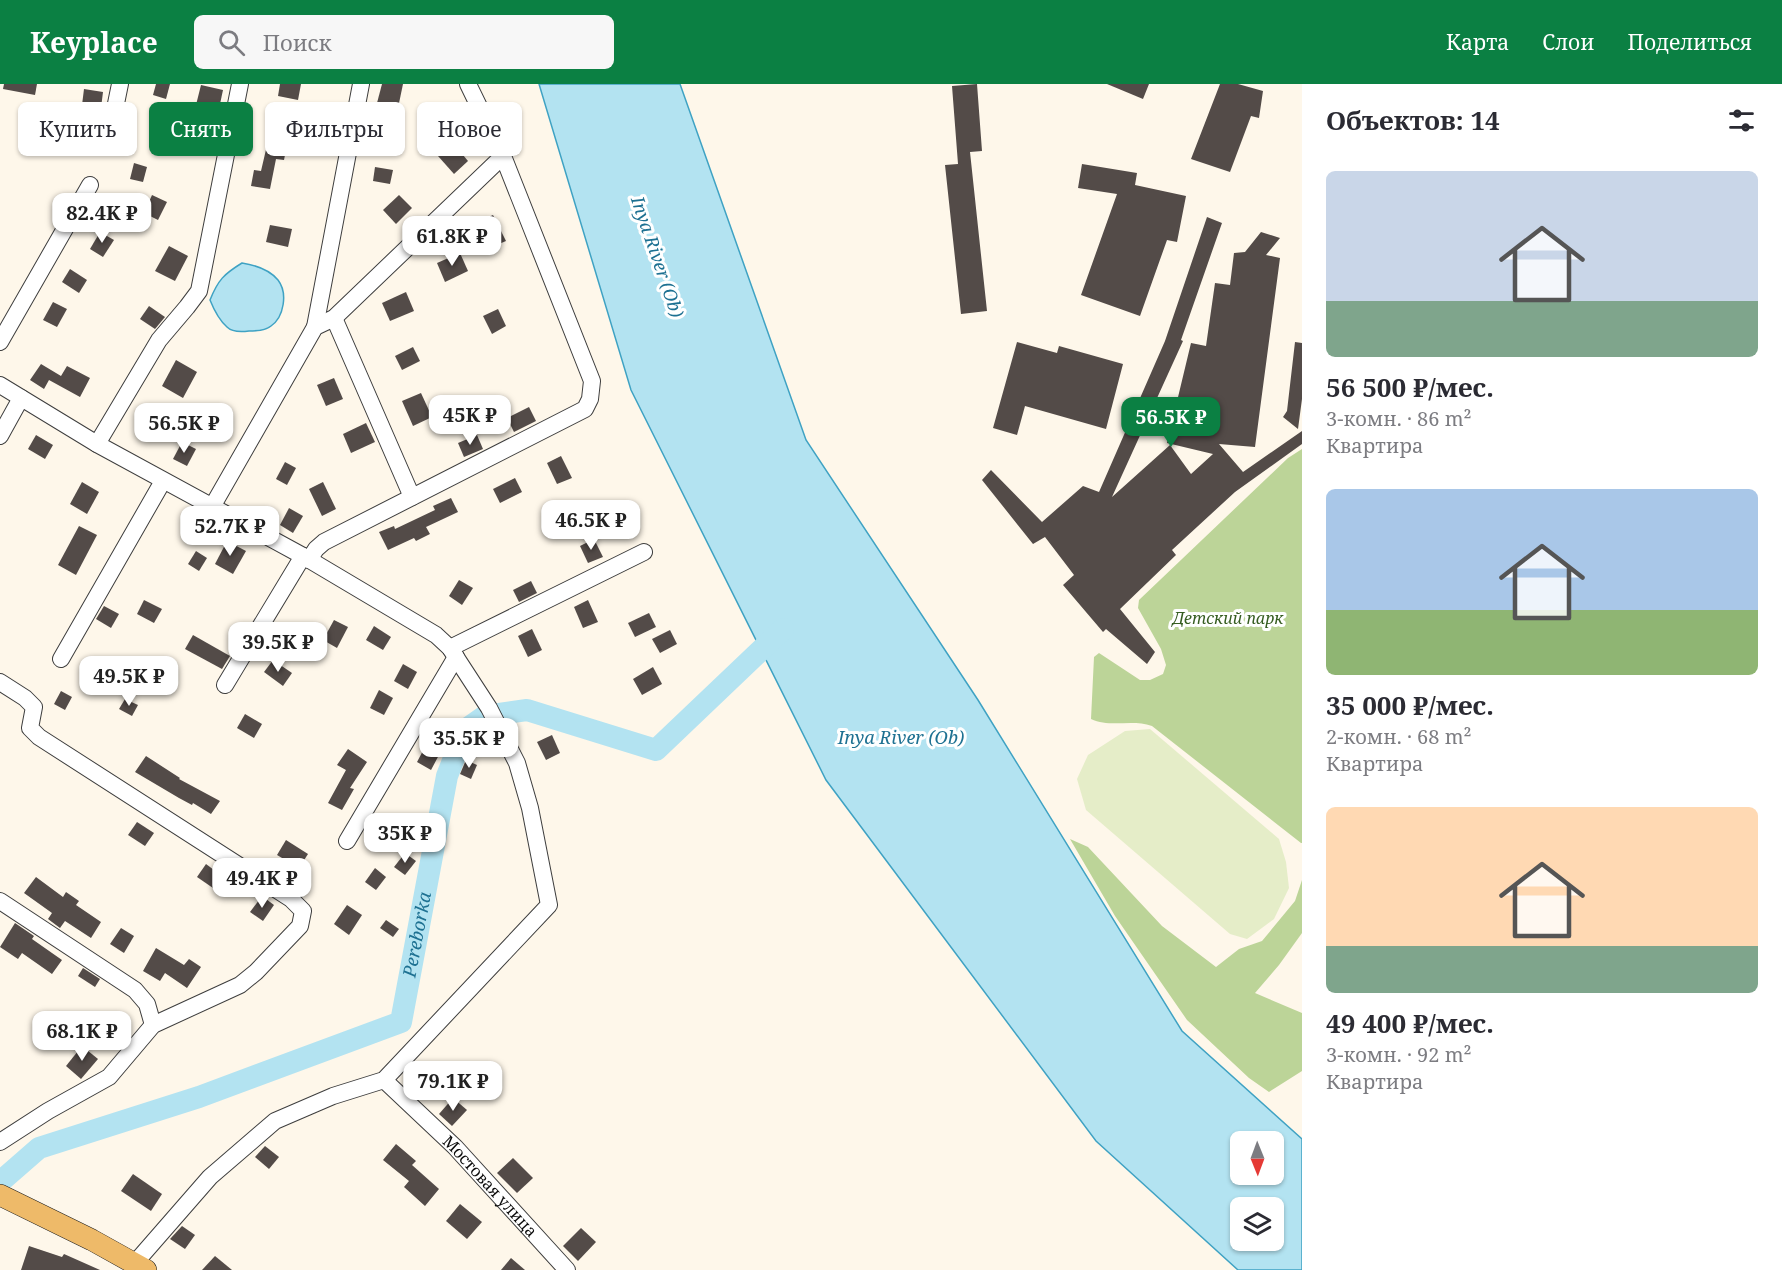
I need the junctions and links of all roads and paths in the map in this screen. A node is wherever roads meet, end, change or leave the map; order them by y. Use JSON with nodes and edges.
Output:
{"nodes":[{"id":1,"x":120,"y":84,"type":"edge"},
{"id":2,"x":240,"y":84,"type":"edge"},
{"id":3,"x":361,"y":84,"type":"edge"},
{"id":4,"x":468,"y":84,"type":"edge"},
{"id":5,"x":116,"y":102,"type":"edge"},
{"id":6,"x":477,"y":102,"type":"edge"},
{"id":7,"x":504,"y":156,"type":"joint"},
{"id":8,"x":90,"y":185,"type":"dead end"},
{"id":9,"x":334,"y":318,"type":"junction"},
{"id":10,"x":315,"y":327,"type":"junction"},
{"id":11,"x":0,"y":342,"type":"edge"},
{"id":12,"x":0,"y":385,"type":"edge"},
{"id":13,"x":21,"y":398,"type":"junction"},
{"id":14,"x":0,"y":436,"type":"edge"},
{"id":15,"x":97,"y":444,"type":"junction"},
{"id":16,"x":163,"y":481,"type":"junction"},
{"id":17,"x":412,"y":497,"type":"junction"},
{"id":18,"x":212,"y":507,"type":"junction"},
{"id":19,"x":644,"y":552,"type":"dead end"},
{"id":20,"x":306,"y":558,"type":"junction"},
{"id":21,"x":453,"y":652,"type":"junction"},
{"id":22,"x":61,"y":658,"type":"dead end"},
{"id":23,"x":0,"y":682,"type":"edge"},
{"id":24,"x":225,"y":685,"type":"dead end"},
{"id":25,"x":347,"y":841,"type":"dead end"},
{"id":26,"x":0,"y":901,"type":"edge"},
{"id":27,"x":153,"y":1025,"type":"junction"},
{"id":28,"x":384,"y":1080,"type":"junction"},
{"id":29,"x":0,"y":1142,"type":"edge"},
{"id":30,"x":6,"y":1198,"type":"edge"},
{"id":31,"x":140,"y":1267,"type":"edge"},
{"id":32,"x":567,"y":1270,"type":"edge"}],
"edges":[{"from":1,"to":5,"type":"street"},
{"from":2,"to":15,"type":"street"},
{"from":3,"to":10,"type":"street"},
{"from":4,"to":6,"type":"street"},
{"from":7,"to":9,"type":"street"},
{"from":7,"to":17,"type":"street"},
{"from":8,"to":11,"type":"street"},
{"from":9,"to":10,"type":"street"},
{"from":9,"to":17,"type":"street"},
{"from":10,"to":18,"type":"street"},
{"from":12,"to":13,"type":"street"},
{"from":13,"to":14,"type":"street"},
{"from":13,"to":15,"type":"street"},
{"from":15,"to":16,"type":"street"},
{"from":16,"to":18,"type":"street"},
{"from":16,"to":22,"type":"street"},
{"from":17,"to":20,"type":"street"},
{"from":18,"to":20,"type":"street"},
{"from":19,"to":21,"type":"street"},
{"from":20,"to":21,"type":"street"},
{"from":20,"to":24,"type":"street"},
{"from":21,"to":25,"type":"street"},
{"from":21,"to":28,"type":"street"},
{"from":23,"to":27,"type":"street"},
{"from":26,"to":27,"type":"street"},
{"from":27,"to":29,"type":"street"},
{"from":28,"to":31,"type":"street"},
{"from":28,"to":32,"type":"street","name":"Мостовая улица"},
{"from":30,"to":31,"type":"main road"}]}
